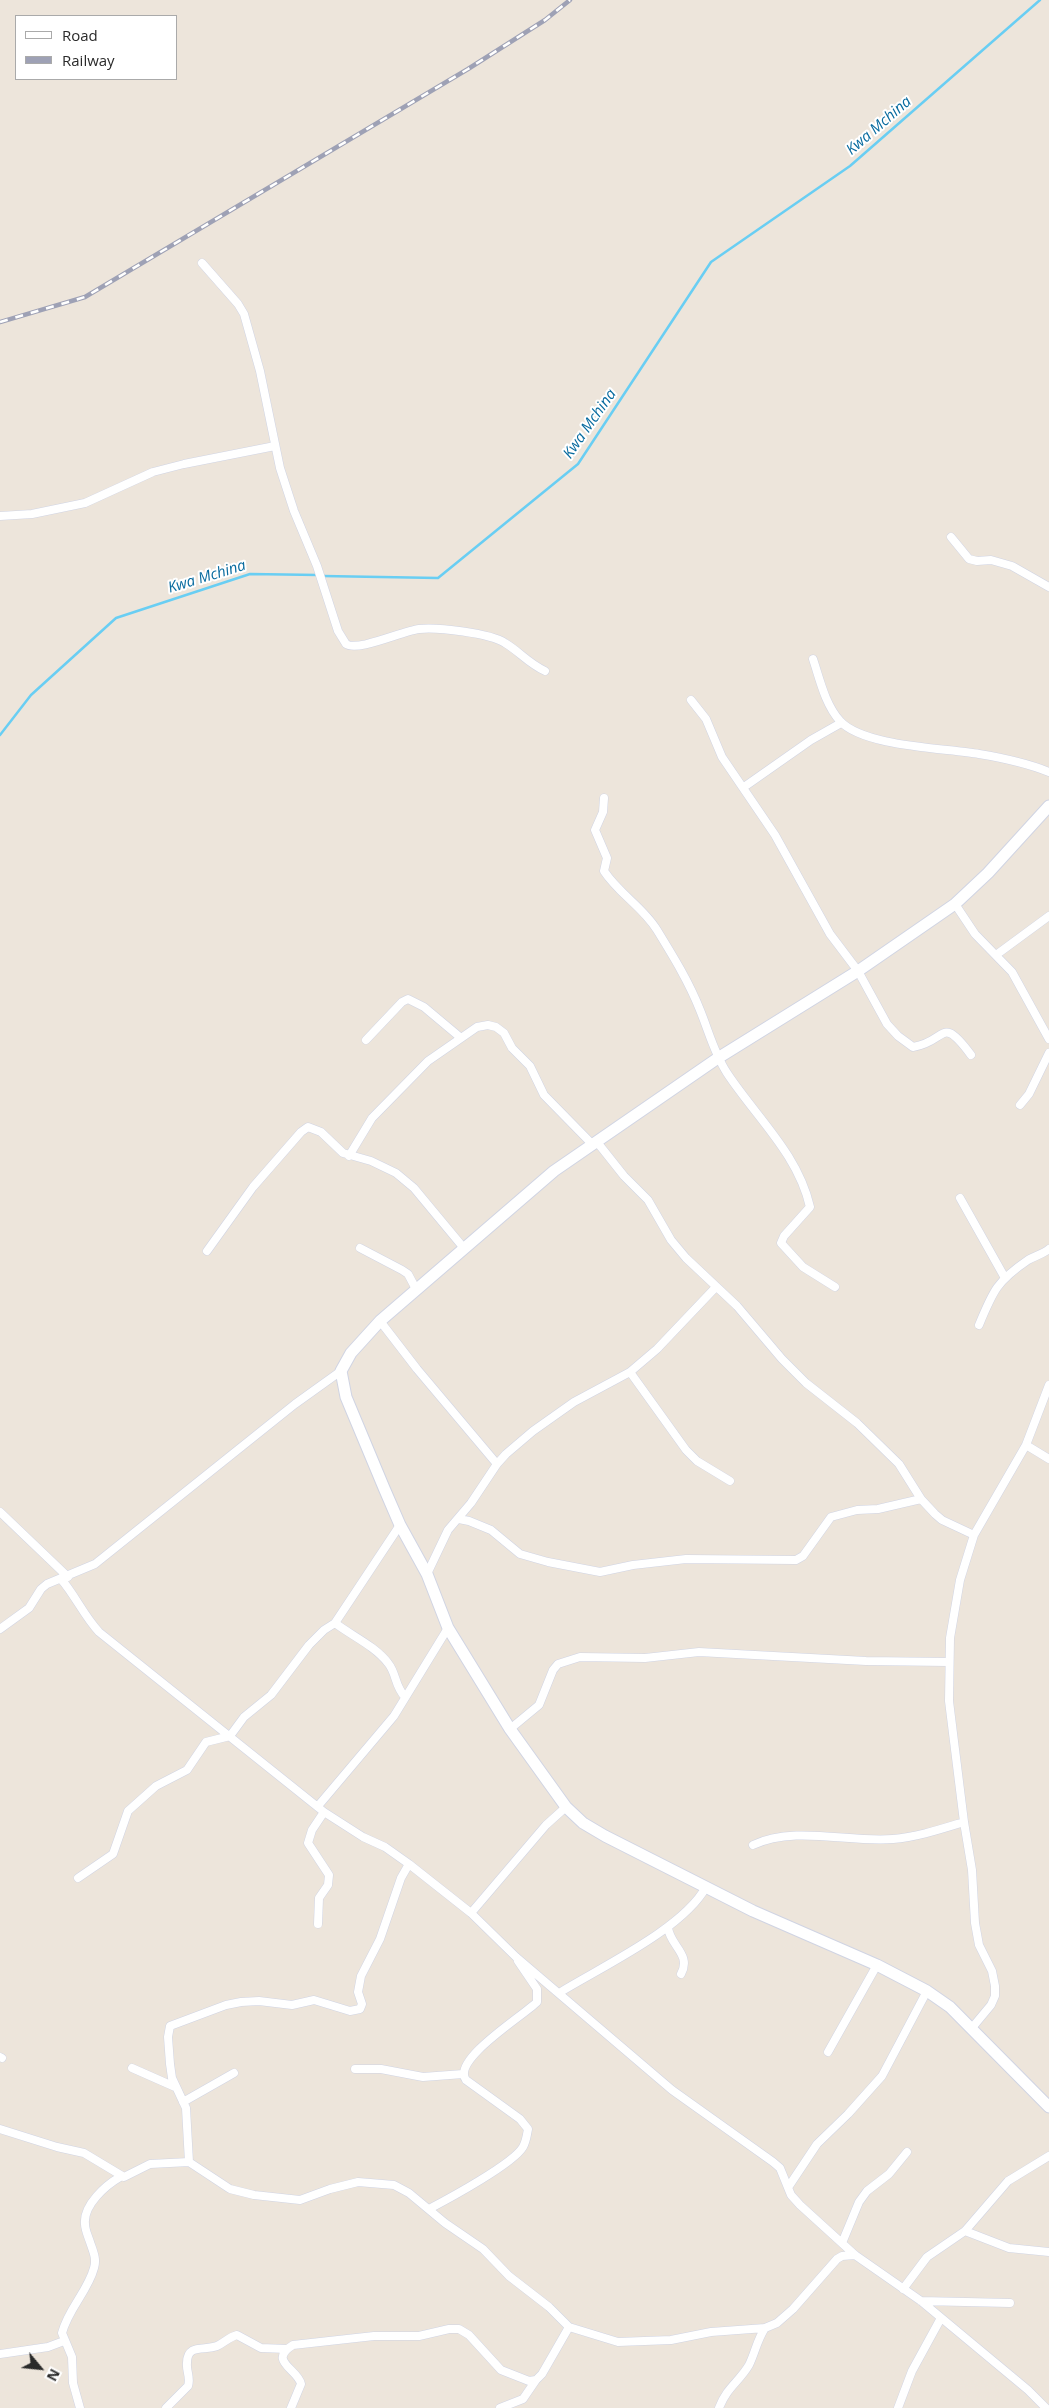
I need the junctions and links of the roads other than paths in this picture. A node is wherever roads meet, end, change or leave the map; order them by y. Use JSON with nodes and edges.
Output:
{"nodes":[{"id":1,"x":202,"y":263,"type":"dead end"},
{"id":2,"x":276,"y":446,"type":"junction"},
{"id":3,"x":0,"y":516,"type":"edge"},
{"id":4,"x":951,"y":537,"type":"dead end"},
{"id":5,"x":1049,"y":587,"type":"edge"},
{"id":6,"x":813,"y":659,"type":"dead end"},
{"id":7,"x":545,"y":671,"type":"dead end"},
{"id":8,"x":691,"y":700,"type":"dead end"},
{"id":9,"x":841,"y":723,"type":"junction"},
{"id":10,"x":1049,"y":772,"type":"edge"},
{"id":11,"x":744,"y":787,"type":"junction"},
{"id":12,"x":604,"y":798,"type":"dead end"},
{"id":13,"x":1049,"y":806,"type":"edge"},
{"id":14,"x":955,"y":904,"type":"junction"},
{"id":15,"x":1049,"y":916,"type":"edge"},
{"id":16,"x":996,"y":955,"type":"junction"},
{"id":17,"x":858,"y":971,"type":"junction"},
{"id":18,"x":461,"y":1038,"type":"junction"},
{"id":19,"x":366,"y":1040,"type":"dead end"},
{"id":20,"x":1049,"y":1040,"type":"edge"},
{"id":21,"x":1049,"y":1053,"type":"edge"},
{"id":22,"x":971,"y":1055,"type":"dead end"},
{"id":23,"x":718,"y":1058,"type":"junction"},
{"id":24,"x":1020,"y":1105,"type":"dead end"},
{"id":25,"x":595,"y":1143,"type":"junction"},
{"id":26,"x":348,"y":1156,"type":"junction"},
{"id":27,"x":960,"y":1198,"type":"dead end"},
{"id":28,"x":463,"y":1247,"type":"junction"},
{"id":29,"x":360,"y":1248,"type":"dead end"},
{"id":30,"x":1049,"y":1249,"type":"edge"},
{"id":31,"x":207,"y":1251,"type":"dead end"},
{"id":32,"x":1005,"y":1278,"type":"junction"},
{"id":33,"x":715,"y":1288,"type":"junction"},
{"id":34,"x":835,"y":1288,"type":"dead end"},
{"id":35,"x":416,"y":1289,"type":"junction"},
{"id":36,"x":380,"y":1321,"type":"junction"},
{"id":37,"x":979,"y":1325,"type":"dead end"},
{"id":38,"x":341,"y":1371,"type":"junction"},
{"id":39,"x":630,"y":1372,"type":"junction"},
{"id":40,"x":1049,"y":1385,"type":"edge"},
{"id":41,"x":1026,"y":1446,"type":"junction"},
{"id":42,"x":1049,"y":1458,"type":"edge"},
{"id":43,"x":497,"y":1464,"type":"junction"},
{"id":44,"x":730,"y":1482,"type":"dead end"},
{"id":45,"x":922,"y":1499,"type":"junction"},
{"id":46,"x":0,"y":1512,"type":"edge"},
{"id":47,"x":458,"y":1518,"type":"junction"},
{"id":48,"x":400,"y":1525,"type":"junction"},
{"id":49,"x":974,"y":1535,"type":"junction"},
{"id":50,"x":427,"y":1574,"type":"junction"},
{"id":51,"x":64,"y":1578,"type":"junction"},
{"id":52,"x":335,"y":1623,"type":"junction"},
{"id":53,"x":448,"y":1628,"type":"junction"},
{"id":54,"x":0,"y":1629,"type":"edge"},
{"id":55,"x":948,"y":1662,"type":"junction"},
{"id":56,"x":406,"y":1697,"type":"junction"},
{"id":57,"x":510,"y":1729,"type":"junction"},
{"id":58,"x":230,"y":1736,"type":"junction"},
{"id":59,"x":566,"y":1806,"type":"junction"},
{"id":60,"x":321,"y":1809,"type":"junction"},
{"id":61,"x":964,"y":1822,"type":"junction"},
{"id":62,"x":753,"y":1845,"type":"dead end"},
{"id":63,"x":409,"y":1864,"type":"junction"},
{"id":64,"x":78,"y":1878,"type":"dead end"},
{"id":65,"x":706,"y":1887,"type":"junction"},
{"id":66,"x":471,"y":1913,"type":"junction"},
{"id":67,"x":318,"y":1924,"type":"dead end"},
{"id":68,"x":668,"y":1927,"type":"junction"},
{"id":69,"x":516,"y":1957,"type":"junction"},
{"id":70,"x":877,"y":1965,"type":"junction"},
{"id":71,"x":681,"y":1974,"type":"dead end"},
{"id":72,"x":926,"y":1991,"type":"junction"},
{"id":73,"x":559,"y":1993,"type":"junction"},
{"id":74,"x":971,"y":2029,"type":"junction"},
{"id":75,"x":828,"y":2052,"type":"dead end"},
{"id":76,"x":132,"y":2068,"type":"dead end"},
{"id":77,"x":355,"y":2069,"type":"dead end"},
{"id":78,"x":234,"y":2073,"type":"dead end"},
{"id":79,"x":463,"y":2074,"type":"junction"},
{"id":80,"x":175,"y":2087,"type":"junction"},
{"id":81,"x":184,"y":2102,"type":"junction"},
{"id":82,"x":1049,"y":2107,"type":"edge"},
{"id":83,"x":0,"y":2129,"type":"edge"},
{"id":84,"x":907,"y":2152,"type":"dead end"},
{"id":85,"x":1049,"y":2156,"type":"edge"},
{"id":86,"x":188,"y":2162,"type":"junction"},
{"id":87,"x":120,"y":2176,"type":"junction"},
{"id":88,"x":789,"y":2186,"type":"junction"},
{"id":89,"x":429,"y":2208,"type":"junction"},
{"id":90,"x":965,"y":2231,"type":"junction"},
{"id":91,"x":842,"y":2243,"type":"junction"},
{"id":92,"x":1049,"y":2252,"type":"edge"},
{"id":93,"x":855,"y":2255,"type":"junction"},
{"id":94,"x":903,"y":2289,"type":"junction"},
{"id":95,"x":922,"y":2301,"type":"junction"},
{"id":96,"x":1010,"y":2303,"type":"dead end"},
{"id":97,"x":941,"y":2318,"type":"junction"},
{"id":98,"x":569,"y":2327,"type":"junction"},
{"id":99,"x":765,"y":2328,"type":"junction"},
{"id":100,"x":64,"y":2342,"type":"junction"},
{"id":101,"x":287,"y":2349,"type":"junction"},
{"id":102,"x":0,"y":2354,"type":"edge"},
{"id":103,"x":536,"y":2380,"type":"junction"},
{"id":104,"x":80,"y":2408,"type":"edge"},
{"id":105,"x":166,"y":2408,"type":"edge"},
{"id":106,"x":291,"y":2408,"type":"edge"},
{"id":107,"x":500,"y":2408,"type":"edge"},
{"id":108,"x":719,"y":2408,"type":"edge"},
{"id":109,"x":898,"y":2408,"type":"edge"},
{"id":110,"x":1046,"y":2408,"type":"edge"}],
"edges":[{"from":1,"to":2,"type":"street"},
{"from":2,"to":3,"type":"street"},
{"from":2,"to":7,"type":"street"},
{"from":4,"to":5,"type":"street"},
{"from":6,"to":9,"type":"street"},
{"from":8,"to":11,"type":"street"},
{"from":9,"to":10,"type":"street"},
{"from":9,"to":11,"type":"street"},
{"from":11,"to":17,"type":"street"},
{"from":12,"to":23,"type":"street"},
{"from":13,"to":14,"type":"street"},
{"from":14,"to":16,"type":"street"},
{"from":14,"to":17,"type":"street"},
{"from":15,"to":16,"type":"street"},
{"from":16,"to":20,"type":"street"},
{"from":17,"to":22,"type":"street"},
{"from":17,"to":23,"type":"street"},
{"from":18,"to":19,"type":"street"},
{"from":18,"to":25,"type":"street"},
{"from":18,"to":26,"type":"street"},
{"from":21,"to":24,"type":"street"},
{"from":23,"to":25,"type":"street"},
{"from":23,"to":34,"type":"street"},
{"from":25,"to":28,"type":"street"},
{"from":25,"to":33,"type":"street"},
{"from":26,"to":28,"type":"street"},
{"from":26,"to":31,"type":"street"},
{"from":27,"to":32,"type":"street"},
{"from":28,"to":35,"type":"street"},
{"from":29,"to":35,"type":"street"},
{"from":30,"to":32,"type":"street"},
{"from":32,"to":37,"type":"street"},
{"from":33,"to":39,"type":"street"},
{"from":33,"to":45,"type":"street"},
{"from":35,"to":36,"type":"street"},
{"from":36,"to":38,"type":"street"},
{"from":36,"to":43,"type":"street"},
{"from":38,"to":48,"type":"street"},
{"from":38,"to":51,"type":"street"},
{"from":39,"to":43,"type":"street"},
{"from":39,"to":44,"type":"street"},
{"from":40,"to":41,"type":"street"},
{"from":41,"to":42,"type":"street"},
{"from":41,"to":49,"type":"street"},
{"from":43,"to":47,"type":"street"},
{"from":45,"to":47,"type":"street"},
{"from":45,"to":49,"type":"street"},
{"from":46,"to":51,"type":"street"},
{"from":47,"to":50,"type":"street"},
{"from":48,"to":50,"type":"street"},
{"from":48,"to":52,"type":"street"},
{"from":49,"to":55,"type":"street"},
{"from":50,"to":53,"type":"street"},
{"from":51,"to":54,"type":"street"},
{"from":51,"to":58,"type":"street"},
{"from":52,"to":56,"type":"street"},
{"from":52,"to":58,"type":"street"},
{"from":53,"to":56,"type":"street"},
{"from":53,"to":57,"type":"street"},
{"from":55,"to":57,"type":"street"},
{"from":55,"to":61,"type":"street"},
{"from":56,"to":60,"type":"street"},
{"from":57,"to":59,"type":"street"},
{"from":58,"to":60,"type":"street"},
{"from":58,"to":64,"type":"street"},
{"from":59,"to":65,"type":"street"},
{"from":59,"to":66,"type":"street"},
{"from":60,"to":63,"type":"street"},
{"from":60,"to":67,"type":"street"},
{"from":61,"to":62,"type":"street"},
{"from":61,"to":74,"type":"street"},
{"from":63,"to":66,"type":"street"},
{"from":63,"to":80,"type":"street"},
{"from":65,"to":68,"type":"street"},
{"from":65,"to":70,"type":"street"},
{"from":66,"to":69,"type":"street"},
{"from":68,"to":71,"type":"street"},
{"from":68,"to":73,"type":"street"},
{"from":69,"to":73,"type":"street"},
{"from":69,"to":79,"type":"street"},
{"from":70,"to":72,"type":"street"},
{"from":70,"to":75,"type":"street"},
{"from":72,"to":74,"type":"street"},
{"from":72,"to":88,"type":"street"},
{"from":73,"to":88,"type":"street"},
{"from":74,"to":82,"type":"street"},
{"from":76,"to":80,"type":"street"},
{"from":77,"to":79,"type":"street"},
{"from":78,"to":81,"type":"street"},
{"from":79,"to":89,"type":"street"},
{"from":80,"to":81,"type":"street"},
{"from":81,"to":86,"type":"street"},
{"from":83,"to":87,"type":"street"},
{"from":84,"to":91,"type":"street"},
{"from":85,"to":90,"type":"street"},
{"from":86,"to":87,"type":"street"},
{"from":86,"to":89,"type":"street"},
{"from":87,"to":100,"type":"street"},
{"from":88,"to":91,"type":"street"},
{"from":89,"to":98,"type":"street"},
{"from":90,"to":92,"type":"street"},
{"from":90,"to":94,"type":"street"},
{"from":91,"to":93,"type":"street"},
{"from":93,"to":94,"type":"street"},
{"from":93,"to":99,"type":"street"},
{"from":94,"to":95,"type":"street"},
{"from":95,"to":96,"type":"street"},
{"from":95,"to":97,"type":"street"},
{"from":97,"to":109,"type":"street"},
{"from":97,"to":110,"type":"street"},
{"from":98,"to":99,"type":"street"},
{"from":98,"to":103,"type":"street"},
{"from":99,"to":108,"type":"street"},
{"from":100,"to":102,"type":"street"},
{"from":100,"to":104,"type":"street"},
{"from":101,"to":103,"type":"street"},
{"from":101,"to":105,"type":"street"},
{"from":101,"to":106,"type":"street"},
{"from":103,"to":107,"type":"street"}]}
